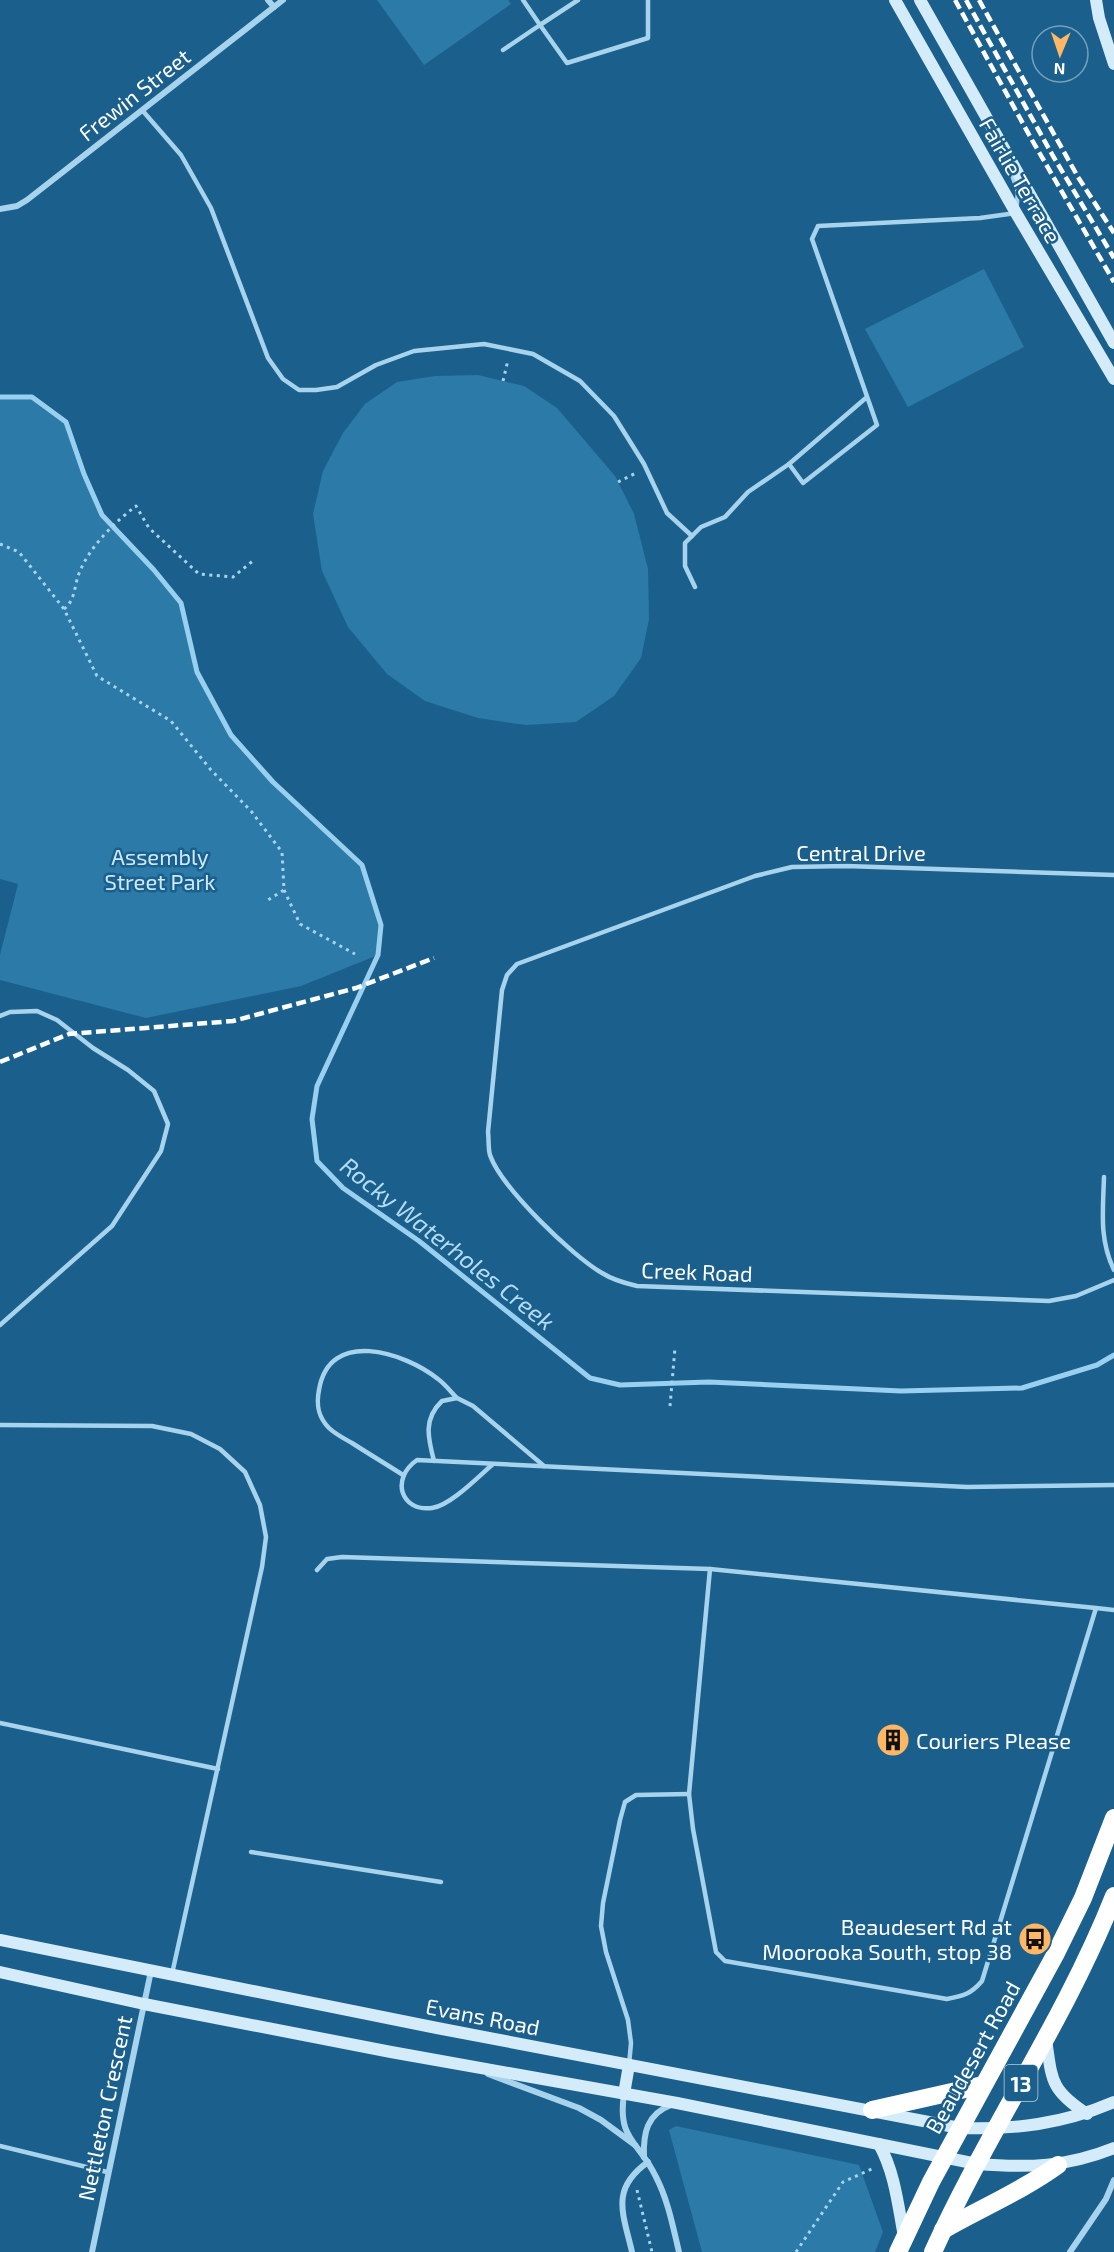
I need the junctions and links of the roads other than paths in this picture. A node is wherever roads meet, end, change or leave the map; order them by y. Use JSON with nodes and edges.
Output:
{"nodes":[{"id":1,"x":268,"y":0,"type":"edge"},
{"id":2,"x":283,"y":0,"type":"edge"},
{"id":3,"x":523,"y":0,"type":"edge"},
{"id":4,"x":578,"y":0,"type":"edge"},
{"id":5,"x":648,"y":0,"type":"edge"},
{"id":6,"x":895,"y":0,"type":"edge"},
{"id":7,"x":920,"y":0,"type":"edge"},
{"id":8,"x":1096,"y":0,"type":"edge"},
{"id":9,"x":274,"y":7,"type":"junction"},
{"id":10,"x":540,"y":25,"type":"junction"},
{"id":11,"x":503,"y":50,"type":"dead end"},
{"id":12,"x":1114,"y":64,"type":"edge"},
{"id":13,"x":142,"y":110,"type":"junction"},
{"id":14,"x":1003,"y":147,"type":"junction"},
{"id":15,"x":1,"y":209,"type":"edge"},
{"id":16,"x":1016,"y":213,"type":"junction"},
{"id":17,"x":1114,"y":343,"type":"edge"},
{"id":18,"x":1114,"y":379,"type":"edge"},
{"id":19,"x":867,"y":397,"type":"junction"},
{"id":20,"x":789,"y":464,"type":"junction"},
{"id":21,"x":692,"y":536,"type":"junction"},
{"id":22,"x":695,"y":587,"type":"dead end"},
{"id":23,"x":1114,"y":875,"type":"edge"},
{"id":24,"x":517,"y":964,"type":"joint"},
{"id":25,"x":0,"y":1016,"type":"edge"},
{"id":26,"x":1104,"y":1177,"type":"dead end"},
{"id":27,"x":1114,"y":1270,"type":"edge"},
{"id":28,"x":1114,"y":1280,"type":"edge"},
{"id":29,"x":0,"y":1325,"type":"edge"},
{"id":30,"x":457,"y":1398,"type":"junction"},
{"id":31,"x":0,"y":1425,"type":"edge"},
{"id":32,"x":434,"y":1461,"type":"junction"},
{"id":33,"x":493,"y":1464,"type":"junction"},
{"id":34,"x":545,"y":1466,"type":"junction"},
{"id":35,"x":403,"y":1475,"type":"junction"},
{"id":36,"x":1114,"y":1485,"type":"edge"},
{"id":37,"x":710,"y":1569,"type":"junction"},
{"id":38,"x":317,"y":1570,"type":"dead end"},
{"id":39,"x":1096,"y":1608,"type":"junction"},
{"id":40,"x":1114,"y":1610,"type":"edge"},
{"id":41,"x":0,"y":1723,"type":"edge"},
{"id":42,"x":218,"y":1769,"type":"junction"},
{"id":43,"x":689,"y":1794,"type":"junction"},
{"id":44,"x":1114,"y":1818,"type":"edge"},
{"id":45,"x":251,"y":1852,"type":"dead end"},
{"id":46,"x":441,"y":1882,"type":"dead end"},
{"id":47,"x":1114,"y":1896,"type":"edge"},
{"id":48,"x":0,"y":1940,"type":"edge"},
{"id":49,"x":151,"y":1971,"type":"junction"},
{"id":50,"x":0,"y":1972,"type":"edge"},
{"id":51,"x":172,"y":1975,"type":"junction"},
{"id":52,"x":144,"y":2004,"type":"junction"},
{"id":53,"x":1046,"y":2037,"type":"junction"},
{"id":54,"x":629,"y":2064,"type":"junction"},
{"id":55,"x":467,"y":2067,"type":"junction"},
{"id":56,"x":983,"y":2085,"type":"junction"},
{"id":57,"x":624,"y":2094,"type":"junction"},
{"id":58,"x":1114,"y":2102,"type":"edge"},
{"id":59,"x":677,"y":2103,"type":"junction"},
{"id":60,"x":872,"y":2110,"type":"junction"},
{"id":61,"x":1087,"y":2114,"type":"junction"},
{"id":62,"x":960,"y":2128,"type":"junction"},
{"id":63,"x":996,"y":2129,"type":"junction"},
{"id":64,"x":879,"y":2144,"type":"junction"},
{"id":65,"x":635,"y":2145,"type":"junction"},
{"id":66,"x":0,"y":2146,"type":"edge"},
{"id":67,"x":1114,"y":2148,"type":"edge"},
{"id":68,"x":944,"y":2158,"type":"junction"},
{"id":69,"x":646,"y":2159,"type":"junction"},
{"id":70,"x":977,"y":2164,"type":"junction"},
{"id":71,"x":1058,"y":2165,"type":"junction"},
{"id":72,"x":107,"y":2172,"type":"junction"},
{"id":73,"x":1114,"y":2180,"type":"edge"},
{"id":74,"x":943,"y":2230,"type":"junction"},
{"id":75,"x":901,"y":2245,"type":"edge"},
{"id":76,"x":92,"y":2252,"type":"edge"},
{"id":77,"x":632,"y":2252,"type":"edge"},
{"id":78,"x":679,"y":2252,"type":"edge"},
{"id":79,"x":933,"y":2252,"type":"edge"},
{"id":80,"x":1070,"y":2252,"type":"edge"}],
"edges":[{"from":1,"to":9,"type":"street"},
{"from":2,"to":9,"type":"street","name":"Frewin Street"},
{"from":3,"to":10,"type":"lane"},
{"from":4,"to":10,"type":"lane"},
{"from":5,"to":10,"type":"lane"},
{"from":6,"to":16,"type":"main road","name":"Fairlie Terrace"},
{"from":7,"to":14,"type":"main road","name":"Fairlie Terrace"},
{"from":8,"to":12,"type":"main road"},
{"from":9,"to":13,"type":"street","name":"Frewin Street"},
{"from":10,"to":11,"type":"lane"},
{"from":13,"to":15,"type":"street","name":"Frewin Street"},
{"from":13,"to":21,"type":"lane"},
{"from":14,"to":16,"type":"lane"},
{"from":14,"to":17,"type":"main road","name":"Fairlie Terrace"},
{"from":16,"to":18,"type":"main road","name":"Fairlie Terrace"},
{"from":16,"to":19,"type":"lane"},
{"from":19,"to":20,"type":"lane"},
{"from":19,"to":20,"type":"lane"},
{"from":20,"to":21,"type":"lane"},
{"from":21,"to":22,"type":"lane"},
{"from":23,"to":24,"type":"lane","name":"Central Drive"},
{"from":24,"to":28,"type":"lane","name":"Creek Road"},
{"from":25,"to":29,"type":"lane"},
{"from":26,"to":27,"type":"lane"},
{"from":30,"to":32,"type":"lane"},
{"from":30,"to":34,"type":"lane"},
{"from":30,"to":35,"type":"lane"},
{"from":31,"to":42,"type":"lane"},
{"from":32,"to":33,"type":"lane"},
{"from":32,"to":35,"type":"lane"},
{"from":33,"to":34,"type":"lane"},
{"from":33,"to":35,"type":"lane"},
{"from":34,"to":36,"type":"lane"},
{"from":37,"to":38,"type":"lane"},
{"from":37,"to":39,"type":"lane"},
{"from":37,"to":43,"type":"lane"},
{"from":39,"to":40,"type":"lane"},
{"from":39,"to":43,"type":"lane"},
{"from":41,"to":42,"type":"lane"},
{"from":42,"to":51,"type":"lane"},
{"from":43,"to":54,"type":"lane"},
{"from":44,"to":56,"type":"highway","name":"Beaudesert Road","number":"13"},
{"from":45,"to":46,"type":"lane"},
{"from":47,"to":53,"type":"highway","number":"13"},
{"from":48,"to":49,"type":"main road","name":"Evans Road"},
{"from":49,"to":51,"type":"main road","name":"Evans Road"},
{"from":49,"to":52,"type":"street","name":"Nettleton Crescent"},
{"from":50,"to":52,"type":"main road"},
{"from":51,"to":54,"type":"main road","name":"Evans Road"},
{"from":52,"to":55,"type":"main road"},
{"from":52,"to":72,"type":"street","name":"Nettleton Crescent"},
{"from":53,"to":61,"type":"main road"},
{"from":53,"to":63,"type":"highway","number":"13"},
{"from":54,"to":57,"type":"main road"},
{"from":54,"to":60,"type":"main road","name":"Evans Road"},
{"from":55,"to":57,"type":"main road"},
{"from":55,"to":65,"type":"street"},
{"from":56,"to":60,"type":"highway"},
{"from":56,"to":62,"type":"highway","name":"Beaudesert Road","number":"13"},
{"from":57,"to":59,"type":"main road"},
{"from":57,"to":65,"type":"street"},
{"from":58,"to":61,"type":"main road","name":"Evans Road"},
{"from":59,"to":64,"type":"main road"},
{"from":59,"to":69,"type":"street"},
{"from":60,"to":62,"type":"main road","name":"Evans Road"},
{"from":61,"to":63,"type":"main road","name":"Evans Road"},
{"from":62,"to":63,"type":"main road","name":"Evans Road"},
{"from":62,"to":68,"type":"highway","name":"Beaudesert Road","number":"13"},
{"from":63,"to":70,"type":"highway","number":"13"},
{"from":64,"to":68,"type":"main road"},
{"from":64,"to":75,"type":"main road"},
{"from":65,"to":69,"type":"street"},
{"from":66,"to":72,"type":"lane"},
{"from":67,"to":71,"type":"main road"},
{"from":68,"to":70,"type":"main road"},
{"from":68,"to":75,"type":"highway","name":"Beaudesert Road","number":"13"},
{"from":69,"to":77,"type":"street"},
{"from":69,"to":78,"type":"street"},
{"from":70,"to":71,"type":"main road"},
{"from":70,"to":74,"type":"highway","number":"13"},
{"from":71,"to":74,"type":"highway"},
{"from":72,"to":76,"type":"street","name":"Nettleton Crescent"},
{"from":73,"to":80,"type":"street"},
{"from":74,"to":79,"type":"highway","number":"13"}]}
